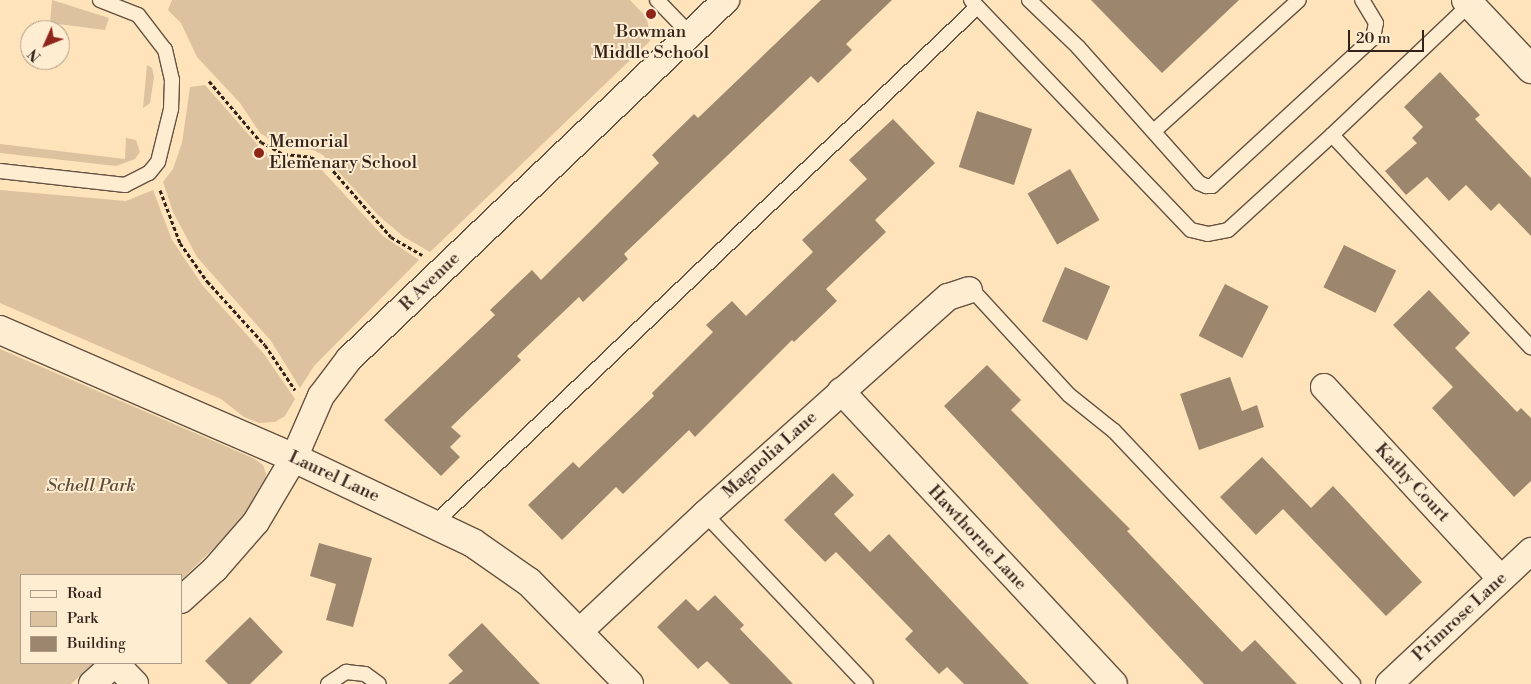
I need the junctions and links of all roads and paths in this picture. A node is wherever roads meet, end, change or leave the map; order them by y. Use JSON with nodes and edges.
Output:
{"nodes":[{"id":1,"x":100,"y":0,"type":"edge"},
{"id":2,"x":657,"y":0,"type":"edge"},
{"id":3,"x":726,"y":0,"type":"edge"},
{"id":4,"x":1029,"y":0,"type":"edge"},
{"id":5,"x":1299,"y":0,"type":"edge"},
{"id":6,"x":1362,"y":0,"type":"edge"},
{"id":7,"x":1468,"y":2,"type":"edge"},
{"id":8,"x":974,"y":3,"type":"edge"},
{"id":9,"x":690,"y":34,"type":"junction"},
{"id":10,"x":1531,"y":69,"type":"edge"},
{"id":11,"x":209,"y":81,"type":"dead end"},
{"id":12,"x":1154,"y":131,"type":"junction"},
{"id":13,"x":1332,"y":135,"type":"junction"},
{"id":14,"x":0,"y":171,"type":"edge"},
{"id":15,"x":157,"y":184,"type":"dead end"},
{"id":16,"x":427,"y":258,"type":"dead end"},
{"id":17,"x":968,"y":290,"type":"joint"},
{"id":18,"x":0,"y":330,"type":"edge"},
{"id":19,"x":1531,"y":348,"type":"edge"},
{"id":20,"x":1324,"y":387,"type":"dead end"},
{"id":21,"x":303,"y":388,"type":"dead end"},
{"id":22,"x":841,"y":391,"type":"junction"},
{"id":23,"x":294,"y":458,"type":"junction"},
{"id":24,"x":704,"y":514,"type":"junction"},
{"id":25,"x":434,"y":524,"type":"junction"},
{"id":26,"x":1531,"y":551,"type":"edge"},
{"id":27,"x":1501,"y":579,"type":"junction"},
{"id":28,"x":182,"y":599,"type":"edge"},
{"id":29,"x":580,"y":631,"type":"junction"},
{"id":30,"x":114,"y":664,"type":"edge"},
{"id":31,"x":116,"y":664,"type":"edge"},
{"id":32,"x":92,"y":684,"type":"edge"},
{"id":33,"x":135,"y":684,"type":"edge"},
{"id":34,"x":328,"y":684,"type":"edge"},
{"id":35,"x":379,"y":684,"type":"edge"},
{"id":36,"x":629,"y":684,"type":"edge"},
{"id":37,"x":866,"y":684,"type":"edge"},
{"id":38,"x":1114,"y":684,"type":"edge"},
{"id":39,"x":1353,"y":684,"type":"edge"},
{"id":40,"x":1389,"y":684,"type":"edge"}],
"edges":[{"from":1,"to":14,"type":"lane"},
{"from":2,"to":9,"type":"lane"},
{"from":3,"to":9,"type":"street","name":"R Avenue"},
{"from":4,"to":12,"type":"lane"},
{"from":5,"to":12,"type":"lane"},
{"from":6,"to":12,"type":"lane"},
{"from":7,"to":10,"type":"street"},
{"from":7,"to":13,"type":"lane"},
{"from":8,"to":13,"type":"lane"},
{"from":8,"to":25,"type":"lane"},
{"from":9,"to":23,"type":"street","name":"R Avenue"},
{"from":11,"to":16,"type":"path"},
{"from":13,"to":19,"type":"lane"},
{"from":15,"to":21,"type":"path"},
{"from":17,"to":22,"type":"street","name":"Magnolia Lane"},
{"from":17,"to":39,"type":"lane"},
{"from":18,"to":23,"type":"street","name":"Laurel Lane"},
{"from":20,"to":27,"type":"street","name":"Kathy Court"},
{"from":22,"to":24,"type":"street","name":"Magnolia Lane"},
{"from":22,"to":38,"type":"street","name":"Hawthorne Lane"},
{"from":23,"to":25,"type":"street","name":"Laurel Lane"},
{"from":23,"to":28,"type":"street","name":"R Avenue"},
{"from":24,"to":29,"type":"street","name":"Magnolia Lane"},
{"from":24,"to":37,"type":"lane"},
{"from":25,"to":29,"type":"street","name":"Laurel Lane"},
{"from":26,"to":27,"type":"street","name":"Primrose Lane"},
{"from":27,"to":40,"type":"street","name":"Primrose Lane"},
{"from":29,"to":36,"type":"street","name":"Laurel Lane"},
{"from":30,"to":32,"type":"street"},
{"from":31,"to":33,"type":"street"},
{"from":34,"to":35,"type":"lane"}]}
